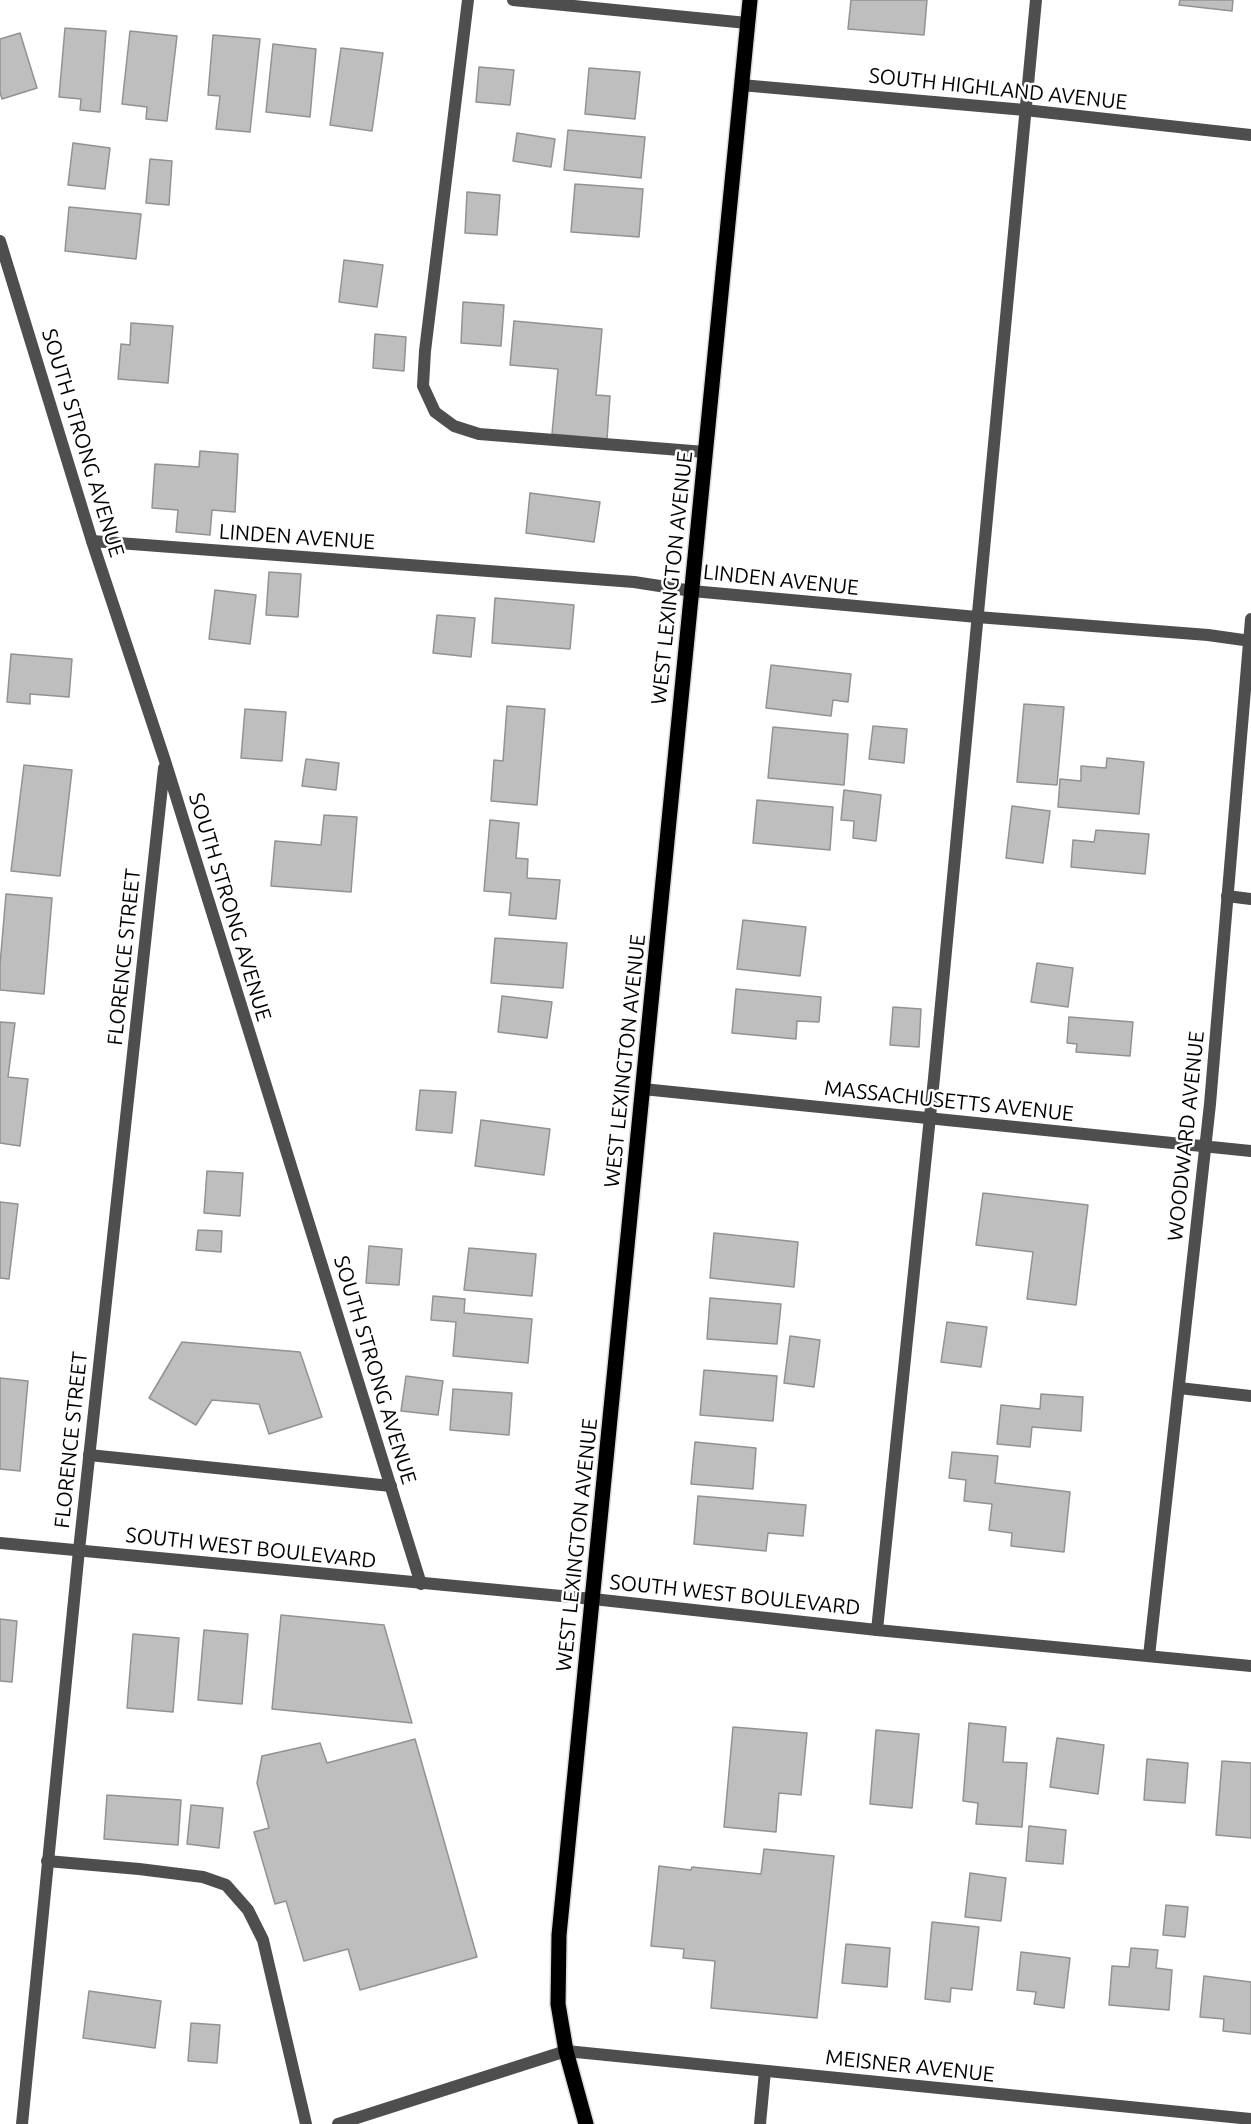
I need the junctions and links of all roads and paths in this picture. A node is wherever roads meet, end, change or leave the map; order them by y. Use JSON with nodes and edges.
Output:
{"nodes":[{"id":1,"x":468,"y":0,"type":"edge"},
{"id":2,"x":513,"y":0,"type":"edge"},
{"id":3,"x":750,"y":0,"type":"edge"},
{"id":4,"x":1036,"y":0,"type":"edge"},
{"id":5,"x":747,"y":23,"type":"junction"},
{"id":6,"x":741,"y":85,"type":"junction"},
{"id":7,"x":1025,"y":110,"type":"junction"},
{"id":8,"x":1251,"y":135,"type":"edge"},
{"id":9,"x":0,"y":241,"type":"edge"},
{"id":10,"x":705,"y":452,"type":"junction"},
{"id":11,"x":92,"y":541,"type":"junction"},
{"id":12,"x":692,"y":591,"type":"junction"},
{"id":13,"x":977,"y":617,"type":"junction"},
{"id":14,"x":1251,"y":619,"type":"edge"},
{"id":15,"x":1250,"y":641,"type":"edge"},
{"id":16,"x":165,"y":761,"type":"junction"},
{"id":17,"x":1227,"y":897,"type":"junction"},
{"id":18,"x":1251,"y":898,"type":"edge"},
{"id":19,"x":643,"y":1089,"type":"junction"},
{"id":20,"x":930,"y":1118,"type":"junction"},
{"id":21,"x":1206,"y":1146,"type":"junction"},
{"id":22,"x":1251,"y":1151,"type":"edge"},
{"id":23,"x":1179,"y":1388,"type":"junction"},
{"id":24,"x":1251,"y":1396,"type":"edge"},
{"id":25,"x":89,"y":1455,"type":"junction"},
{"id":26,"x":391,"y":1486,"type":"junction"},
{"id":27,"x":0,"y":1543,"type":"edge"},
{"id":28,"x":79,"y":1550,"type":"junction"},
{"id":29,"x":421,"y":1584,"type":"junction"},
{"id":30,"x":593,"y":1599,"type":"junction"},
{"id":31,"x":877,"y":1629,"type":"junction"},
{"id":32,"x":1149,"y":1656,"type":"junction"},
{"id":33,"x":1251,"y":1666,"type":"edge"},
{"id":34,"x":47,"y":1861,"type":"junction"},
{"id":35,"x":566,"y":2051,"type":"junction"},
{"id":36,"x":765,"y":2071,"type":"junction"},
{"id":37,"x":1251,"y":2119,"type":"edge"},
{"id":38,"x":22,"y":2124,"type":"edge"},
{"id":39,"x":306,"y":2124,"type":"edge"},
{"id":40,"x":338,"y":2124,"type":"edge"},
{"id":41,"x":586,"y":2124,"type":"edge"},
{"id":42,"x":760,"y":2124,"type":"edge"}],
"edges":[{"from":1,"to":10,"type":"street"},
{"from":2,"to":5,"type":"street"},
{"from":3,"to":5,"type":"main road","name":"WEST LEXINGTON AVENUE"},
{"from":4,"to":7,"type":"street"},
{"from":5,"to":6,"type":"main road","name":"WEST LEXINGTON AVENUE"},
{"from":6,"to":7,"type":"street","name":"SOUTH HIGHLAND AVENUE"},
{"from":6,"to":10,"type":"main road","name":"WEST LEXINGTON AVENUE"},
{"from":7,"to":8,"type":"street","name":"SOUTH HIGHLAND AVENUE"},
{"from":7,"to":13,"type":"street"},
{"from":9,"to":11,"type":"street","name":"SOUTH STRONG AVENUE"},
{"from":10,"to":12,"type":"main road","name":"WEST LEXINGTON AVENUE"},
{"from":11,"to":12,"type":"street","name":"LINDEN AVENUE"},
{"from":11,"to":16,"type":"street","name":"SOUTH STRONG AVENUE"},
{"from":12,"to":13,"type":"street","name":"LINDEN AVENUE"},
{"from":12,"to":19,"type":"main road","name":"WEST LEXINGTON AVENUE"},
{"from":13,"to":15,"type":"street","name":"LINDEN AVENUE"},
{"from":13,"to":20,"type":"street"},
{"from":14,"to":15,"type":"street","name":"WOODWARD AVENUE"},
{"from":15,"to":17,"type":"street","name":"WOODWARD AVENUE"},
{"from":16,"to":25,"type":"street","name":"FLORENCE STREET"},
{"from":16,"to":26,"type":"street","name":"SOUTH STRONG AVENUE"},
{"from":17,"to":18,"type":"street"},
{"from":17,"to":21,"type":"street","name":"WOODWARD AVENUE"},
{"from":19,"to":20,"type":"street","name":"MASSACHUSETTS AVENUE"},
{"from":19,"to":30,"type":"main road","name":"WEST LEXINGTON AVENUE"},
{"from":20,"to":21,"type":"street","name":"MASSACHUSETTS AVENUE"},
{"from":20,"to":31,"type":"street"},
{"from":21,"to":22,"type":"street","name":"MASSACHUSETTS AVENUE"},
{"from":21,"to":23,"type":"street","name":"WOODWARD AVENUE"},
{"from":23,"to":24,"type":"street"},
{"from":23,"to":32,"type":"street","name":"WOODWARD AVENUE"},
{"from":25,"to":26,"type":"street"},
{"from":25,"to":28,"type":"street","name":"FLORENCE STREET"},
{"from":26,"to":29,"type":"street","name":"SOUTH STRONG AVENUE"},
{"from":27,"to":28,"type":"street","name":"SOUTH WEST BOULEVARD"},
{"from":28,"to":29,"type":"street","name":"SOUTH WEST BOULEVARD"},
{"from":28,"to":34,"type":"street","name":"FLORENCE STREET"},
{"from":29,"to":30,"type":"street","name":"SOUTH WEST BOULEVARD"},
{"from":30,"to":31,"type":"street","name":"SOUTH WEST BOULEVARD"},
{"from":30,"to":35,"type":"main road","name":"WEST LEXINGTON AVENUE"},
{"from":31,"to":32,"type":"street","name":"SOUTH WEST BOULEVARD"},
{"from":32,"to":33,"type":"street","name":"SOUTH WEST BOULEVARD"},
{"from":34,"to":38,"type":"street","name":"FLORENCE STREET"},
{"from":34,"to":39,"type":"street"},
{"from":35,"to":36,"type":"street","name":"MEISNER AVENUE"},
{"from":35,"to":40,"type":"street"},
{"from":35,"to":41,"type":"main road","name":"WEST LEXINGTON AVENUE"},
{"from":36,"to":37,"type":"street","name":"MEISNER AVENUE"},
{"from":36,"to":42,"type":"street"}]}
